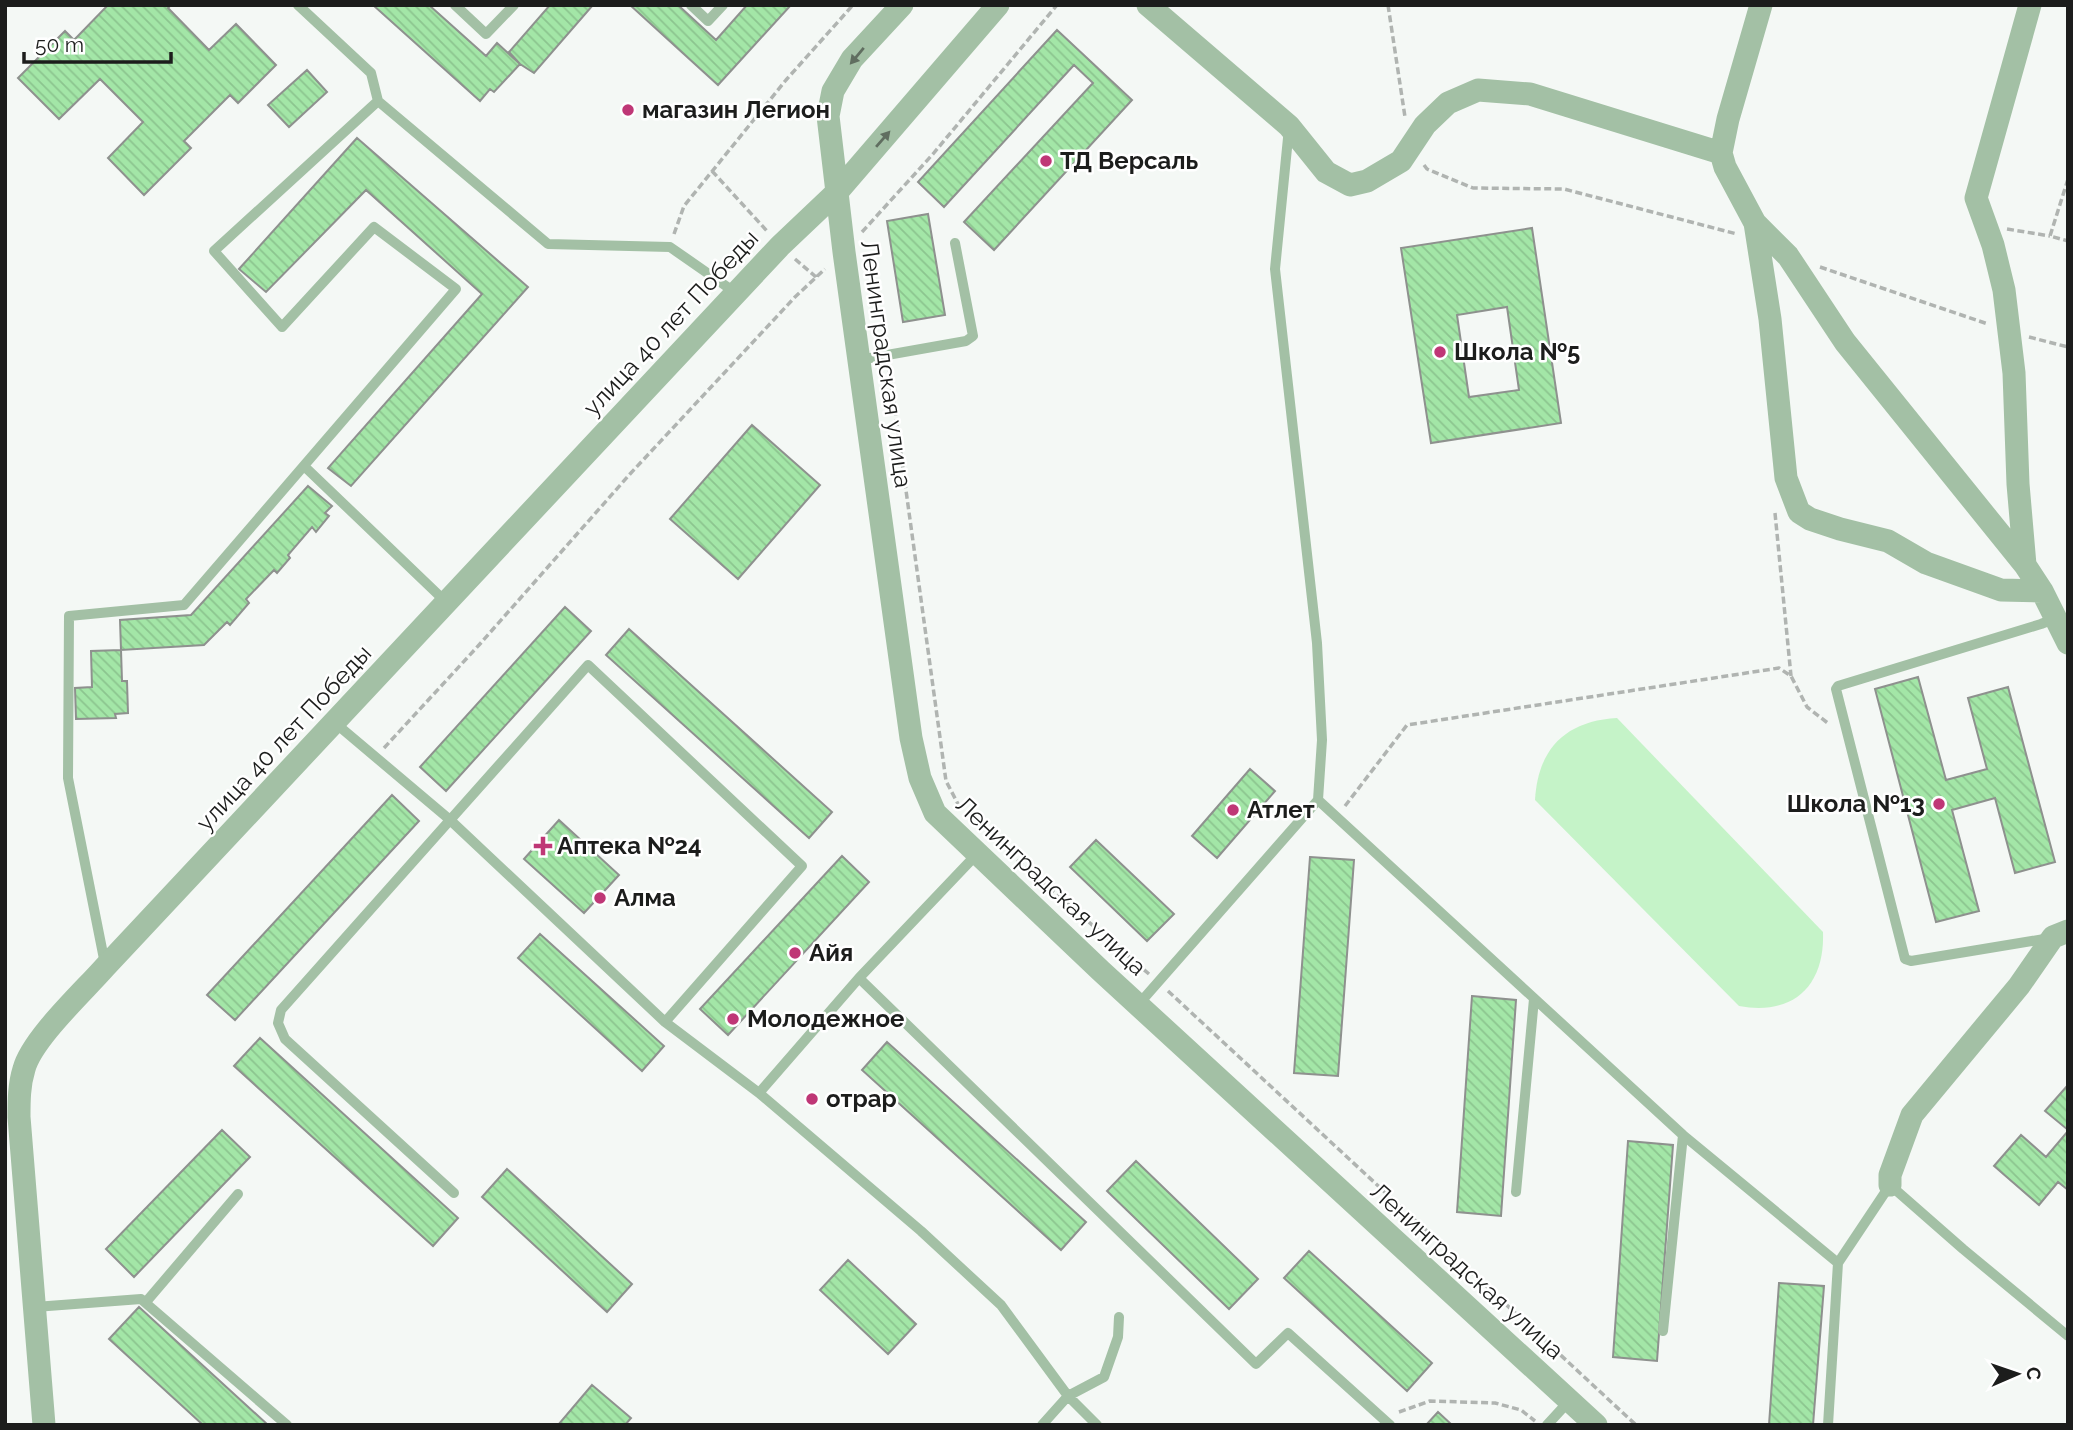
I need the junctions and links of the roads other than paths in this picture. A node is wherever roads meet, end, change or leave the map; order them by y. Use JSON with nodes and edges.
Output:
{"nodes":[{"id":1,"x":298,"y":5,"type":"edge"},
{"id":2,"x":454,"y":5,"type":"edge"},
{"id":3,"x":514,"y":5,"type":"edge"},
{"id":4,"x":691,"y":5,"type":"edge"},
{"id":5,"x":723,"y":5,"type":"edge"},
{"id":6,"x":902,"y":5,"type":"edge"},
{"id":7,"x":998,"y":5,"type":"edge"},
{"id":8,"x":1148,"y":5,"type":"edge"},
{"id":9,"x":1761,"y":5,"type":"edge"},
{"id":10,"x":2030,"y":5,"type":"edge"},
{"id":11,"x":378,"y":101,"type":"junction"},
{"id":12,"x":1289,"y":126,"type":"junction"},
{"id":13,"x":1721,"y":153,"type":"junction"},
{"id":14,"x":838,"y":191,"type":"junction"},
{"id":15,"x":1751,"y":230,"type":"junction"},
{"id":16,"x":955,"y":243,"type":"dead end"},
{"id":17,"x":736,"y":293,"type":"junction"},
{"id":18,"x":859,"y":360,"type":"junction"},
{"id":19,"x":304,"y":466,"type":"junction"},
{"id":20,"x":2025,"y":565,"type":"junction"},
{"id":21,"x":2042,"y":591,"type":"junction"},
{"id":22,"x":447,"y":603,"type":"junction"},
{"id":23,"x":2056,"y":618,"type":"junction"},
{"id":24,"x":2068,"y":643,"type":"edge"},
{"id":25,"x":334,"y":721,"type":"junction"},
{"id":26,"x":1318,"y":800,"type":"junction"},
{"id":27,"x":449,"y":819,"type":"junction"},
{"id":28,"x":976,"y":855,"type":"junction"},
{"id":29,"x":2060,"y":934,"type":"edge"},
{"id":30,"x":106,"y":967,"type":"junction"},
{"id":31,"x":859,"y":978,"type":"junction"},
{"id":32,"x":1534,"y":999,"type":"junction"},
{"id":33,"x":1138,"y":1005,"type":"junction"},
{"id":34,"x":665,"y":1022,"type":"junction"},
{"id":35,"x":759,"y":1093,"type":"junction"},
{"id":36,"x":1683,"y":1135,"type":"junction"},
{"id":37,"x":1890,"y":1185,"type":"junction"},
{"id":38,"x":1516,"y":1192,"type":"dead end"},
{"id":39,"x":454,"y":1193,"type":"dead end"},
{"id":40,"x":238,"y":1194,"type":"dead end"},
{"id":41,"x":1838,"y":1263,"type":"junction"},
{"id":42,"x":146,"y":1302,"type":"junction"},
{"id":43,"x":35,"y":1307,"type":"junction"},
{"id":44,"x":1119,"y":1317,"type":"dead end"},
{"id":45,"x":1663,"y":1331,"type":"dead end"},
{"id":46,"x":2068,"y":1336,"type":"edge"},
{"id":47,"x":1068,"y":1396,"type":"junction"},
{"id":48,"x":1570,"y":1400,"type":"junction"},
{"id":49,"x":1386,"y":1421,"type":"edge"},
{"id":50,"x":44,"y":1425,"type":"edge"},
{"id":51,"x":287,"y":1425,"type":"edge"},
{"id":52,"x":1042,"y":1425,"type":"edge"},
{"id":53,"x":1097,"y":1425,"type":"edge"},
{"id":54,"x":1548,"y":1425,"type":"edge"},
{"id":55,"x":1596,"y":1425,"type":"edge"},
{"id":56,"x":1828,"y":1425,"type":"edge"}],
"edges":[{"from":1,"to":11,"type":"lane"},
{"from":2,"to":3,"type":"lane"},
{"from":4,"to":5,"type":"lane"},
{"from":6,"to":14,"type":"street","one_way":true},
{"from":14,"to":7,"type":"street","name":"улица 40 лет Победы","one_way":true},
{"from":8,"to":12,"type":"street"},
{"from":9,"to":13,"type":"street"},
{"from":10,"to":20,"type":"street"},
{"from":11,"to":17,"type":"lane"},
{"from":11,"to":19,"type":"lane"},
{"from":12,"to":13,"type":"street"},
{"from":12,"to":26,"type":"lane"},
{"from":13,"to":15,"type":"street"},
{"from":14,"to":17,"type":"street","name":"улица 40 лет Победы"},
{"from":14,"to":18,"type":"street","name":"Ленинградская улица"},
{"from":15,"to":20,"type":"street"},
{"from":15,"to":21,"type":"street"},
{"from":16,"to":18,"type":"lane"},
{"from":17,"to":22,"type":"street","name":"улица 40 лет Победы"},
{"from":18,"to":28,"type":"street","name":"Ленинградская улица"},
{"from":19,"to":22,"type":"lane"},
{"from":19,"to":30,"type":"lane"},
{"from":20,"to":21,"type":"street"},
{"from":21,"to":23,"type":"street"},
{"from":22,"to":25,"type":"street","name":"улица 40 лет Победы"},
{"from":23,"to":24,"type":"street"},
{"from":23,"to":29,"type":"lane"},
{"from":25,"to":27,"type":"lane"},
{"from":25,"to":30,"type":"street","name":"улица 40 лет Победы"},
{"from":26,"to":32,"type":"lane"},
{"from":26,"to":33,"type":"lane"},
{"from":27,"to":34,"type":"lane"},
{"from":27,"to":34,"type":"lane"},
{"from":27,"to":39,"type":"lane"},
{"from":28,"to":31,"type":"lane"},
{"from":28,"to":33,"type":"street","name":"Ленинградская улица"},
{"from":29,"to":37,"type":"street"},
{"from":30,"to":43,"type":"street","name":"улица 40 лет Победы"},
{"from":31,"to":35,"type":"lane"},
{"from":31,"to":49,"type":"lane"},
{"from":32,"to":36,"type":"lane"},
{"from":32,"to":38,"type":"lane"},
{"from":33,"to":48,"type":"street","name":"Ленинградская улица"},
{"from":34,"to":35,"type":"lane"},
{"from":35,"to":47,"type":"lane"},
{"from":36,"to":41,"type":"lane"},
{"from":36,"to":45,"type":"lane"},
{"from":37,"to":41,"type":"lane"},
{"from":37,"to":46,"type":"lane"},
{"from":40,"to":42,"type":"lane"},
{"from":41,"to":56,"type":"lane"},
{"from":42,"to":43,"type":"lane"},
{"from":42,"to":51,"type":"lane"},
{"from":43,"to":50,"type":"street","name":"улица 40 лет Победы"},
{"from":44,"to":47,"type":"lane"},
{"from":47,"to":52,"type":"lane"},
{"from":47,"to":53,"type":"lane"},
{"from":48,"to":54,"type":"lane"},
{"from":48,"to":55,"type":"street","name":"Ленинградская улица"}]}
